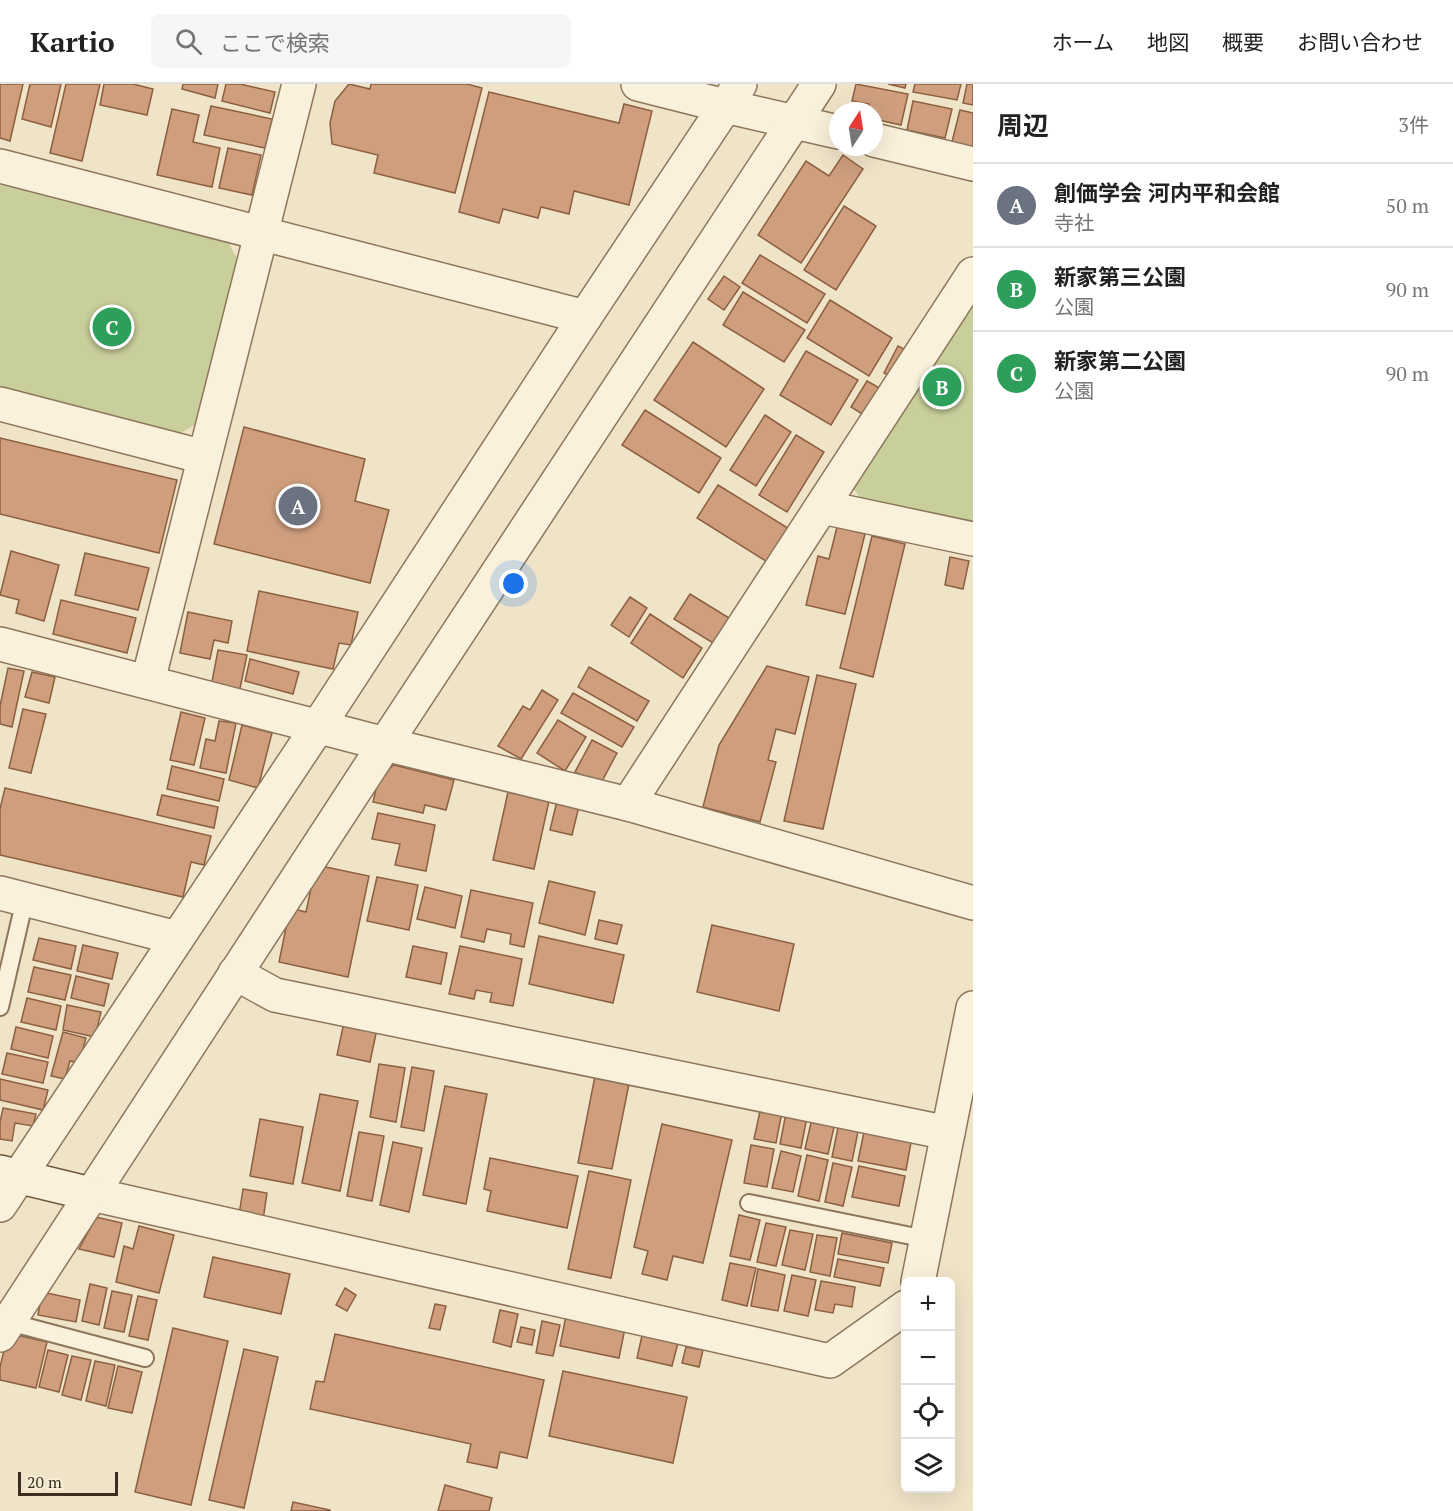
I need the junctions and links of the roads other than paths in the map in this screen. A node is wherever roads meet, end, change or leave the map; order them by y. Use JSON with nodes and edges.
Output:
{"nodes":[{"id":1,"x":299,"y":84,"type":"edge"},
{"id":2,"x":638,"y":84,"type":"edge"},
{"id":3,"x":819,"y":84,"type":"edge"},
{"id":4,"x":732,"y":95,"type":"edge"},
{"id":5,"x":794,"y":121,"type":"junction"},
{"id":6,"x":829,"y":130,"type":"edge"},
{"id":7,"x":883,"y":142,"type":"edge"},
{"id":8,"x":973,"y":164,"type":"edge"},
{"id":9,"x":0,"y":166,"type":"edge"},
{"id":10,"x":262,"y":234,"type":"junction"},
{"id":11,"x":973,"y":274,"type":"edge"},
{"id":12,"x":585,"y":317,"type":"junction"},
{"id":13,"x":0,"y":404,"type":"edge"},
{"id":14,"x":204,"y":457,"type":"junction"},
{"id":15,"x":822,"y":507,"type":"junction"},
{"id":16,"x":973,"y":539,"type":"edge"},
{"id":17,"x":0,"y":644,"type":"edge"},
{"id":18,"x":148,"y":681,"type":"junction"},
{"id":19,"x":319,"y":725,"type":"junction"},
{"id":20,"x":385,"y":744,"type":"junction"},
{"id":21,"x":628,"y":804,"type":"junction"},
{"id":22,"x":13,"y":896,"type":"edge"},
{"id":23,"x":973,"y":903,"type":"edge"},
{"id":24,"x":177,"y":938,"type":"junction"},
{"id":25,"x":235,"y":973,"type":"junction"},
{"id":26,"x":0,"y":1007,"type":"edge"},
{"id":27,"x":973,"y":1008,"type":"edge"},
{"id":28,"x":948,"y":1132,"type":"junction"},
{"id":29,"x":9,"y":1174,"type":"edge"},
{"id":30,"x":91,"y":1194,"type":"junction"},
{"id":31,"x":749,"y":1203,"type":"dead end"},
{"id":32,"x":0,"y":1205,"type":"edge"},
{"id":33,"x":926,"y":1239,"type":"junction"},
{"id":34,"x":919,"y":1277,"type":"edge"},
{"id":35,"x":901,"y":1311,"type":"edge"},
{"id":36,"x":4,"y":1329,"type":"edge"},
{"id":37,"x":145,"y":1358,"type":"dead end"}],
"edges":[{"from":1,"to":10,"type":"street"},
{"from":2,"to":4,"type":"street"},
{"from":3,"to":5,"type":"street"},
{"from":4,"to":5,"type":"street"},
{"from":4,"to":12,"type":"street"},
{"from":5,"to":6,"type":"street"},
{"from":5,"to":20,"type":"street"},
{"from":7,"to":8,"type":"street"},
{"from":9,"to":10,"type":"street"},
{"from":10,"to":12,"type":"street"},
{"from":10,"to":14,"type":"street"},
{"from":11,"to":15,"type":"street"},
{"from":12,"to":19,"type":"street"},
{"from":13,"to":14,"type":"street"},
{"from":14,"to":18,"type":"street"},
{"from":15,"to":16,"type":"street"},
{"from":15,"to":21,"type":"street"},
{"from":17,"to":18,"type":"street"},
{"from":18,"to":19,"type":"street"},
{"from":19,"to":20,"type":"street"},
{"from":19,"to":24,"type":"street"},
{"from":20,"to":21,"type":"street"},
{"from":20,"to":25,"type":"street"},
{"from":21,"to":23,"type":"street"},
{"from":22,"to":24,"type":"street"},
{"from":22,"to":26,"type":"lane"},
{"from":24,"to":29,"type":"street"},
{"from":25,"to":28,"type":"street"},
{"from":25,"to":30,"type":"street"},
{"from":27,"to":28,"type":"street"},
{"from":28,"to":33,"type":"street"},
{"from":29,"to":30,"type":"street"},
{"from":29,"to":32,"type":"street"},
{"from":30,"to":35,"type":"street"},
{"from":30,"to":36,"type":"street"},
{"from":31,"to":33,"type":"lane"},
{"from":33,"to":34,"type":"street"},
{"from":36,"to":37,"type":"lane"}]}
